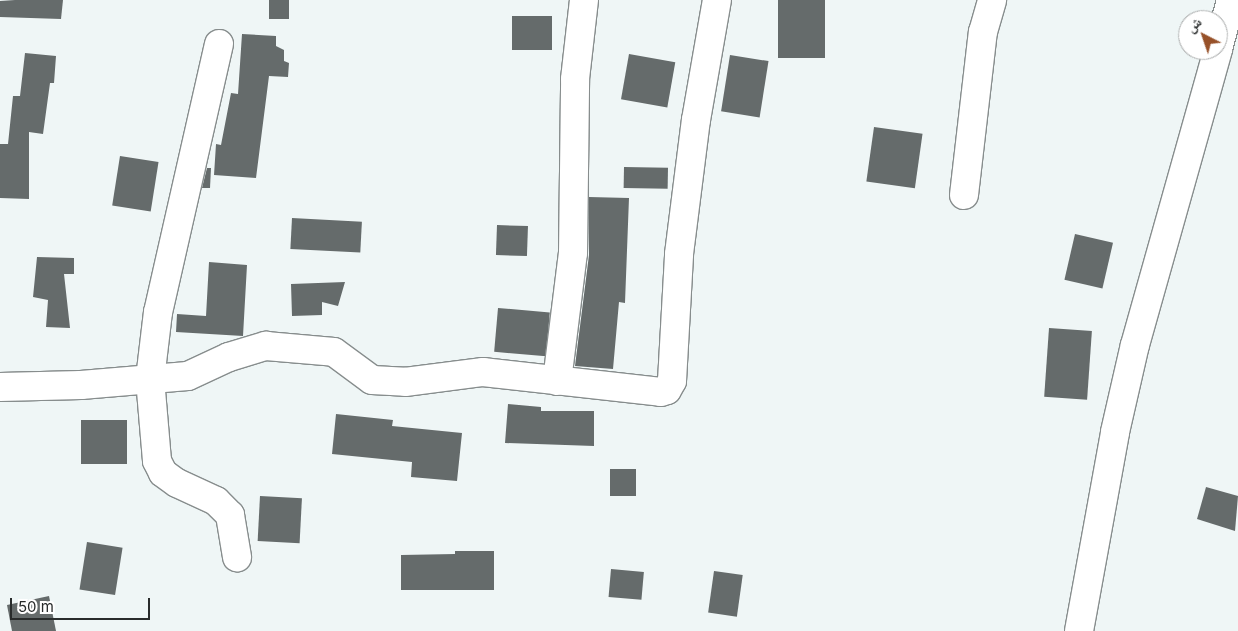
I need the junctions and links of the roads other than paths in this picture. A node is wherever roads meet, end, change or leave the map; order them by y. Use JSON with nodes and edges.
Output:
{"nodes":[{"id":1,"x":584,"y":0,"type":"edge"},
{"id":2,"x":717,"y":0,"type":"edge"},
{"id":3,"x":992,"y":0,"type":"edge"},
{"id":4,"x":219,"y":44,"type":"dead end"},
{"id":5,"x":1215,"y":60,"type":"edge"},
{"id":6,"x":964,"y":195,"type":"dead end"},
{"id":7,"x":150,"y":379,"type":"junction"},
{"id":8,"x":557,"y":381,"type":"junction"},
{"id":9,"x":0,"y":387,"type":"edge"},
{"id":10,"x":237,"y":557,"type":"dead end"},
{"id":11,"x":1079,"y":631,"type":"edge"}],
"edges":[{"from":1,"to":8,"type":"street"},
{"from":2,"to":8,"type":"street"},
{"from":3,"to":6,"type":"street"},
{"from":4,"to":7,"type":"street"},
{"from":5,"to":11,"type":"street"},
{"from":7,"to":8,"type":"street"},
{"from":7,"to":9,"type":"street"},
{"from":7,"to":10,"type":"street"}]}
